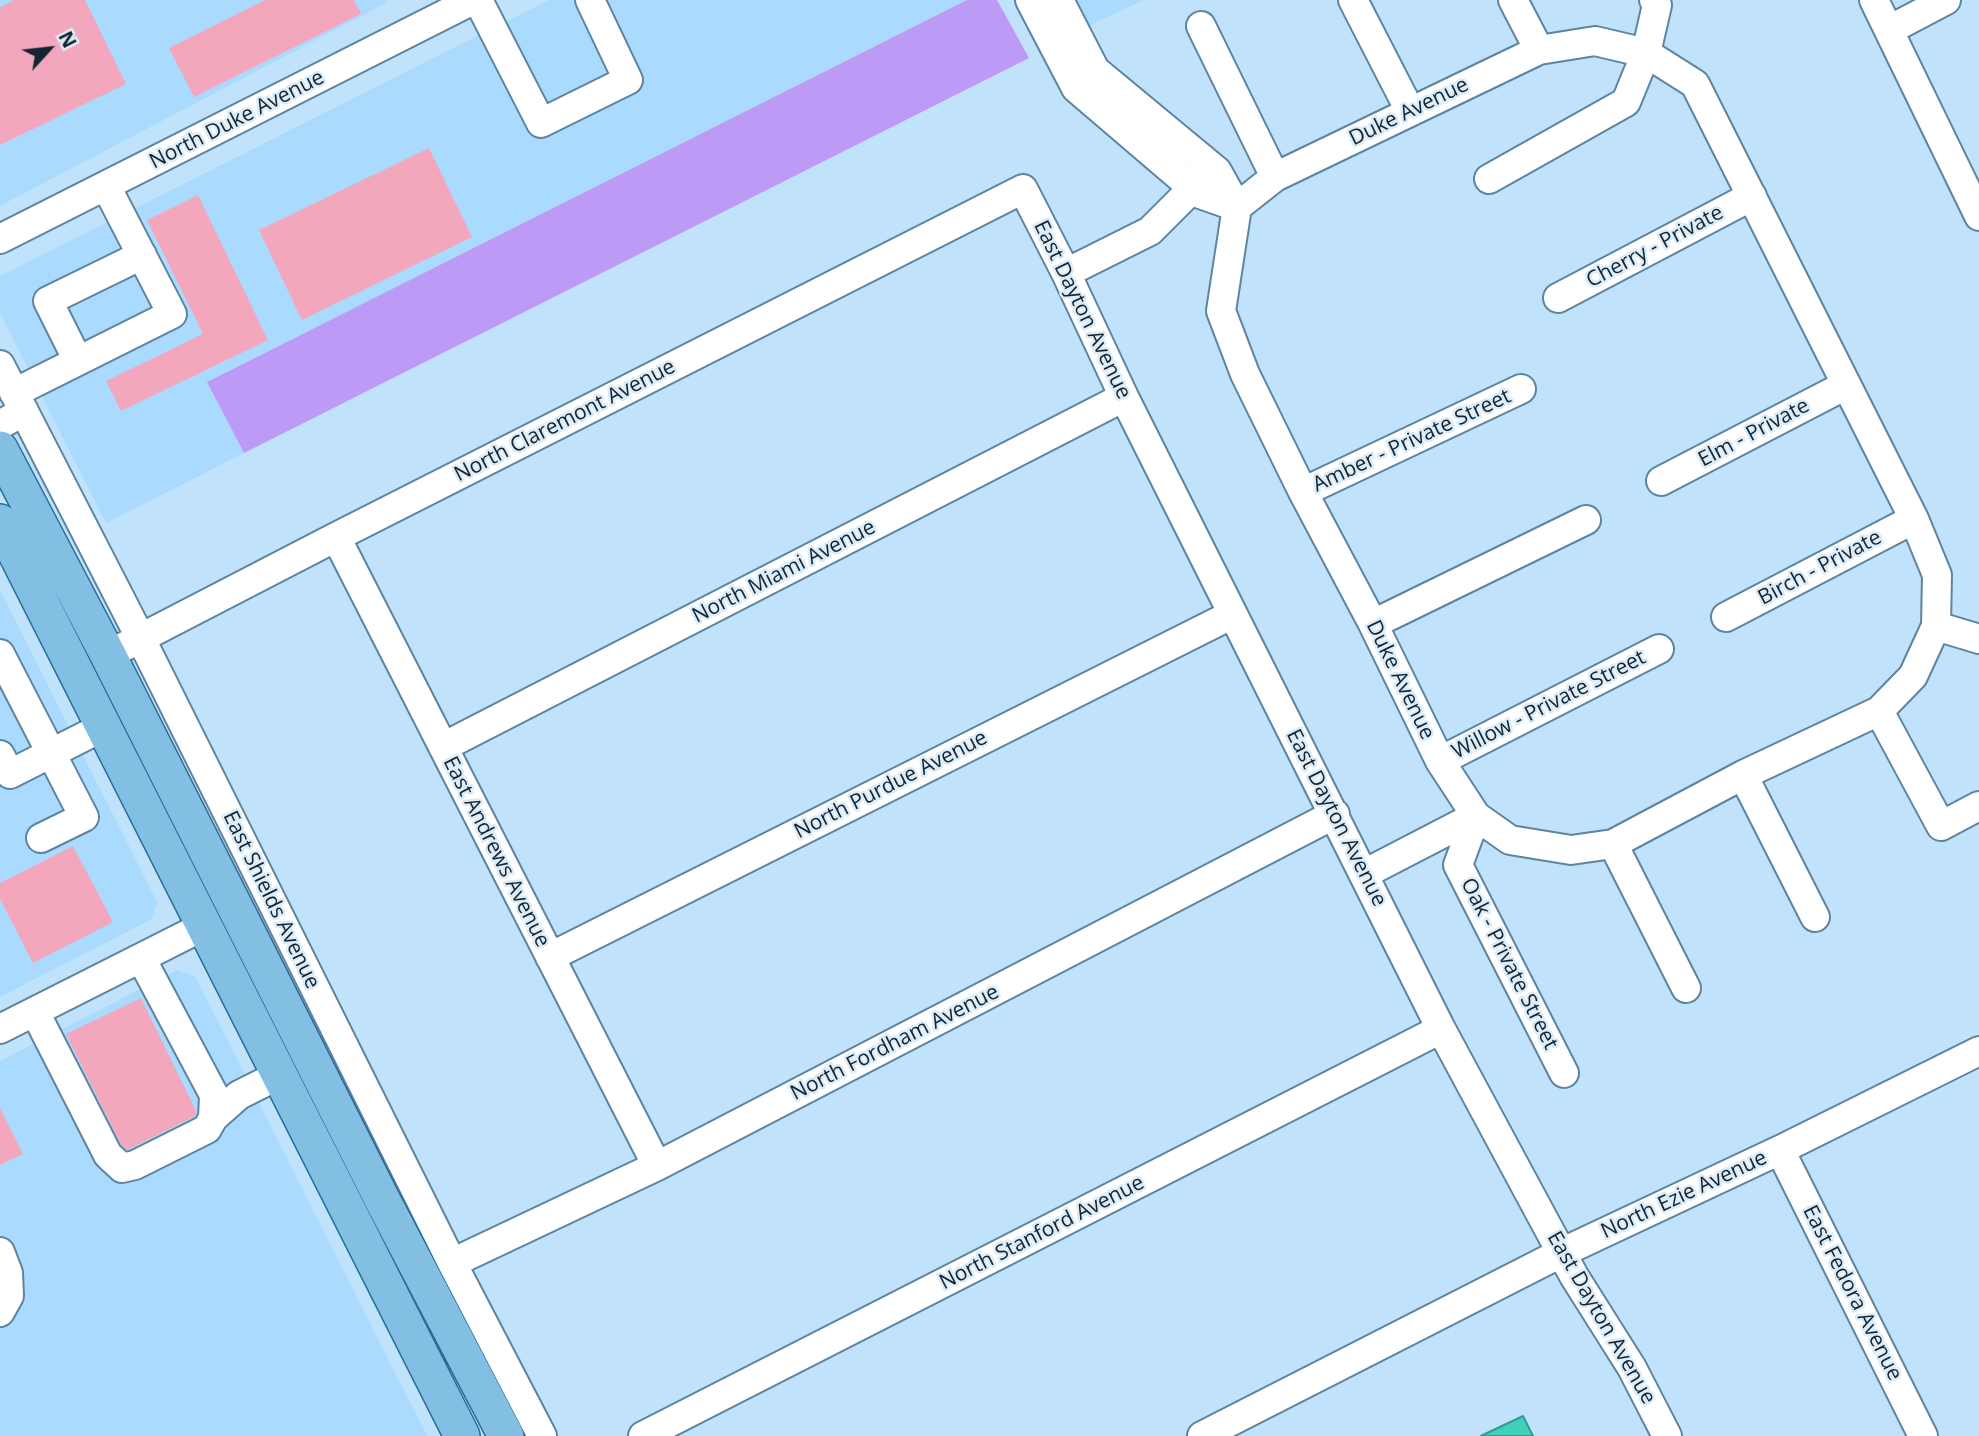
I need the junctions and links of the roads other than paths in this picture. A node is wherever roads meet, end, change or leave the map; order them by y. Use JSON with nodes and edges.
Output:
{"nodes":[{"id":1,"x":476,"y":0,"type":"edge"},
{"id":2,"x":590,"y":0,"type":"edge"},
{"id":3,"x":1030,"y":0,"type":"edge"},
{"id":4,"x":1059,"y":0,"type":"edge"},
{"id":5,"x":1353,"y":0,"type":"edge"},
{"id":6,"x":1513,"y":0,"type":"edge"},
{"id":7,"x":1654,"y":0,"type":"edge"},
{"id":8,"x":1874,"y":0,"type":"edge"},
{"id":9,"x":1945,"y":0,"type":"edge"},
{"id":10,"x":431,"y":10,"type":"edge"},
{"id":11,"x":1201,"y":26,"type":"dead end"},
{"id":12,"x":1889,"y":30,"type":"junction"},
{"id":13,"x":1539,"y":50,"type":"junction"},
{"id":14,"x":1646,"y":53,"type":"junction"},
{"id":15,"x":1410,"y":111,"type":"junction"},
{"id":16,"x":1201,"y":176,"type":"junction"},
{"id":17,"x":1275,"y":177,"type":"junction"},
{"id":18,"x":1489,"y":179,"type":"dead end"},
{"id":19,"x":106,"y":186,"type":"junction"},
{"id":20,"x":1023,"y":189,"type":"joint"},
{"id":21,"x":1752,"y":196,"type":"junction"},
{"id":22,"x":1237,"y":207,"type":"junction"},
{"id":23,"x":1979,"y":216,"type":"edge"},
{"id":24,"x":0,"y":239,"type":"edge"},
{"id":25,"x":142,"y":255,"type":"junction"},
{"id":26,"x":1066,"y":274,"type":"junction"},
{"id":27,"x":1558,"y":298,"type":"dead end"},
{"id":28,"x":78,"y":361,"type":"junction"},
{"id":29,"x":0,"y":365,"type":"edge"},
{"id":30,"x":1846,"y":385,"type":"junction"},
{"id":31,"x":1521,"y":389,"type":"dead end"},
{"id":32,"x":1124,"y":397,"type":"junction"},
{"id":33,"x":13,"y":410,"type":"edge"},
{"id":34,"x":0,"y":449,"type":"edge"},
{"id":35,"x":1661,"y":481,"type":"dead end"},
{"id":36,"x":1303,"y":492,"type":"junction"},
{"id":37,"x":1914,"y":519,"type":"junction"},
{"id":38,"x":1586,"y":520,"type":"dead end"},
{"id":39,"x":0,"y":523,"type":"edge"},
{"id":40,"x":336,"y":537,"type":"junction"},
{"id":41,"x":1233,"y":614,"type":"junction"},
{"id":42,"x":1726,"y":617,"type":"dead end"},
{"id":43,"x":1373,"y":624,"type":"junction"},
{"id":44,"x":1936,"y":626,"type":"junction"},
{"id":45,"x":141,"y":639,"type":"junction"},
{"id":46,"x":1979,"y":639,"type":"edge"},
{"id":47,"x":1659,"y":649,"type":"dead end"},
{"id":48,"x":0,"y":654,"type":"edge"},
{"id":49,"x":108,"y":655,"type":"junction"},
{"id":50,"x":1879,"y":711,"type":"junction"},
{"id":51,"x":103,"y":727,"type":"junction"},
{"id":52,"x":443,"y":747,"type":"junction"},
{"id":53,"x":51,"y":753,"type":"junction"},
{"id":54,"x":0,"y":755,"type":"edge"},
{"id":55,"x":1440,"y":761,"type":"junction"},
{"id":56,"x":1743,"y":775,"type":"junction"},
{"id":57,"x":1979,"y":806,"type":"edge"},
{"id":58,"x":1335,"y":814,"type":"junction"},
{"id":59,"x":1476,"y":816,"type":"junction"},
{"id":60,"x":41,"y":838,"type":"dead end"},
{"id":61,"x":1613,"y":844,"type":"junction"},
{"id":62,"x":1364,"y":874,"type":"junction"},
{"id":63,"x":1815,"y":917,"type":"dead end"},
{"id":64,"x":204,"y":926,"type":"junction"},
{"id":65,"x":550,"y":957,"type":"junction"},
{"id":66,"x":141,"y":958,"type":"junction"},
{"id":67,"x":1686,"y":988,"type":"dead end"},
{"id":68,"x":35,"y":1012,"type":"junction"},
{"id":69,"x":0,"y":1029,"type":"edge"},
{"id":70,"x":1441,"y":1029,"type":"junction"},
{"id":71,"x":1979,"y":1051,"type":"edge"},
{"id":72,"x":1564,"y":1073,"type":"dead end"},
{"id":73,"x":258,"y":1085,"type":"junction"},
{"id":74,"x":212,"y":1118,"type":"junction"},
{"id":75,"x":1780,"y":1150,"type":"junction"},
{"id":76,"x":657,"y":1166,"type":"junction"},
{"id":77,"x":0,"y":1252,"type":"edge"},
{"id":78,"x":1563,"y":1252,"type":"junction"},
{"id":79,"x":452,"y":1263,"type":"junction"},
{"id":80,"x":0,"y":1312,"type":"edge"},
{"id":81,"x":462,"y":1436,"type":"edge"},
{"id":82,"x":506,"y":1436,"type":"edge"},
{"id":83,"x":542,"y":1436,"type":"edge"},
{"id":84,"x":643,"y":1436,"type":"edge"},
{"id":85,"x":1202,"y":1436,"type":"edge"},
{"id":86,"x":1667,"y":1436,"type":"edge"},
{"id":87,"x":1923,"y":1436,"type":"edge"}],
"edges":[{"from":1,"to":2,"type":"street"},
{"from":1,"to":10,"type":"street","name":"North Duke Avenue"},
{"from":3,"to":16,"type":"street"},
{"from":4,"to":16,"type":"street"},
{"from":5,"to":15,"type":"street"},
{"from":6,"to":13,"type":"street"},
{"from":7,"to":14,"type":"street"},
{"from":8,"to":12,"type":"street"},
{"from":9,"to":12,"type":"street"},
{"from":10,"to":19,"type":"street","name":"North Duke Avenue"},
{"from":11,"to":17,"type":"street"},
{"from":12,"to":23,"type":"street"},
{"from":13,"to":14,"type":"street","name":"Duke Avenue"},
{"from":13,"to":15,"type":"street","name":"Duke Avenue"},
{"from":14,"to":18,"type":"street"},
{"from":14,"to":21,"type":"street","name":"Duke Avenue"},
{"from":15,"to":17,"type":"street","name":"Duke Avenue"},
{"from":16,"to":22,"type":"street"},
{"from":16,"to":26,"type":"street"},
{"from":17,"to":22,"type":"street","name":"Duke Avenue"},
{"from":19,"to":24,"type":"street","name":"North Duke Avenue"},
{"from":19,"to":25,"type":"street"},
{"from":20,"to":26,"type":"street","name":"East Dayton Avenue"},
{"from":20,"to":40,"type":"street","name":"North Claremont Avenue"},
{"from":21,"to":27,"type":"street","name":"Cherry - Private"},
{"from":21,"to":30,"type":"street","name":"Duke Avenue"},
{"from":22,"to":36,"type":"street","name":"Duke Avenue"},
{"from":25,"to":28,"type":"street"},
{"from":25,"to":28,"type":"street"},
{"from":26,"to":32,"type":"street","name":"East Dayton Avenue"},
{"from":28,"to":33,"type":"street"},
{"from":29,"to":33,"type":"street","name":"East Shields Avenue"},
{"from":30,"to":35,"type":"street","name":"Elm - Private"},
{"from":30,"to":37,"type":"street","name":"Duke Avenue"},
{"from":31,"to":36,"type":"street","name":"Amber - Private Street"},
{"from":32,"to":41,"type":"street","name":"East Dayton Avenue"},
{"from":32,"to":52,"type":"street","name":"North Miami Avenue"},
{"from":33,"to":45,"type":"street","name":"East Shields Avenue"},
{"from":34,"to":49,"type":"main road","name":"East Shields Avenue"},
{"from":36,"to":43,"type":"street","name":"Duke Avenue"},
{"from":37,"to":42,"type":"street","name":"Birch - Private"},
{"from":37,"to":44,"type":"street","name":"Duke Avenue"},
{"from":38,"to":43,"type":"street"},
{"from":39,"to":51,"type":"main road"},
{"from":40,"to":45,"type":"street","name":"North Claremont Avenue"},
{"from":40,"to":52,"type":"street","name":"East Andrews Avenue"},
{"from":41,"to":58,"type":"street","name":"East Dayton Avenue"},
{"from":41,"to":65,"type":"street","name":"North Purdue Avenue"},
{"from":43,"to":55,"type":"street","name":"Duke Avenue"},
{"from":44,"to":46,"type":"street"},
{"from":44,"to":50,"type":"street","name":"Duke Avenue"},
{"from":45,"to":49,"type":"street","name":"North Claremont Avenue"},
{"from":45,"to":79,"type":"street","name":"East Shields Avenue"},
{"from":47,"to":55,"type":"street","name":"Willow - Private Street"},
{"from":48,"to":53,"type":"street"},
{"from":49,"to":82,"type":"main road","name":"East Shields Avenue"},
{"from":50,"to":56,"type":"street","name":"Duke Avenue"},
{"from":50,"to":57,"type":"street"},
{"from":51,"to":53,"type":"street"},
{"from":51,"to":64,"type":"main road"},
{"from":52,"to":65,"type":"street","name":"East Andrews Avenue"},
{"from":53,"to":54,"type":"street"},
{"from":53,"to":60,"type":"street"},
{"from":55,"to":59,"type":"street","name":"Duke Avenue"},
{"from":56,"to":61,"type":"street","name":"Duke Avenue"},
{"from":56,"to":63,"type":"street"},
{"from":58,"to":62,"type":"street","name":"East Dayton Avenue"},
{"from":58,"to":76,"type":"street","name":"North Fordham Avenue"},
{"from":59,"to":61,"type":"street","name":"Duke Avenue"},
{"from":59,"to":62,"type":"street"},
{"from":59,"to":72,"type":"street","name":"Oak - Private Street"},
{"from":61,"to":67,"type":"street"},
{"from":62,"to":70,"type":"street","name":"East Dayton Avenue"},
{"from":64,"to":66,"type":"street"},
{"from":64,"to":73,"type":"main road"},
{"from":65,"to":76,"type":"street","name":"East Andrews Avenue"},
{"from":66,"to":68,"type":"street"},
{"from":66,"to":74,"type":"street"},
{"from":68,"to":69,"type":"street"},
{"from":68,"to":74,"type":"street"},
{"from":70,"to":78,"type":"street","name":"East Dayton Avenue"},
{"from":70,"to":84,"type":"street","name":"North Stanford Avenue"},
{"from":71,"to":75,"type":"street","name":"North Ezie Avenue"},
{"from":73,"to":74,"type":"street"},
{"from":73,"to":81,"type":"main road"},
{"from":75,"to":78,"type":"street","name":"North Ezie Avenue"},
{"from":75,"to":87,"type":"street","name":"East Fedora Avenue"},
{"from":76,"to":79,"type":"street","name":"North Fordham Avenue"},
{"from":77,"to":80,"type":"street"},
{"from":78,"to":85,"type":"street","name":"North Ezie Avenue"},
{"from":78,"to":86,"type":"street","name":"East Dayton Avenue"},
{"from":79,"to":83,"type":"street","name":"East Shields Avenue"}]}
